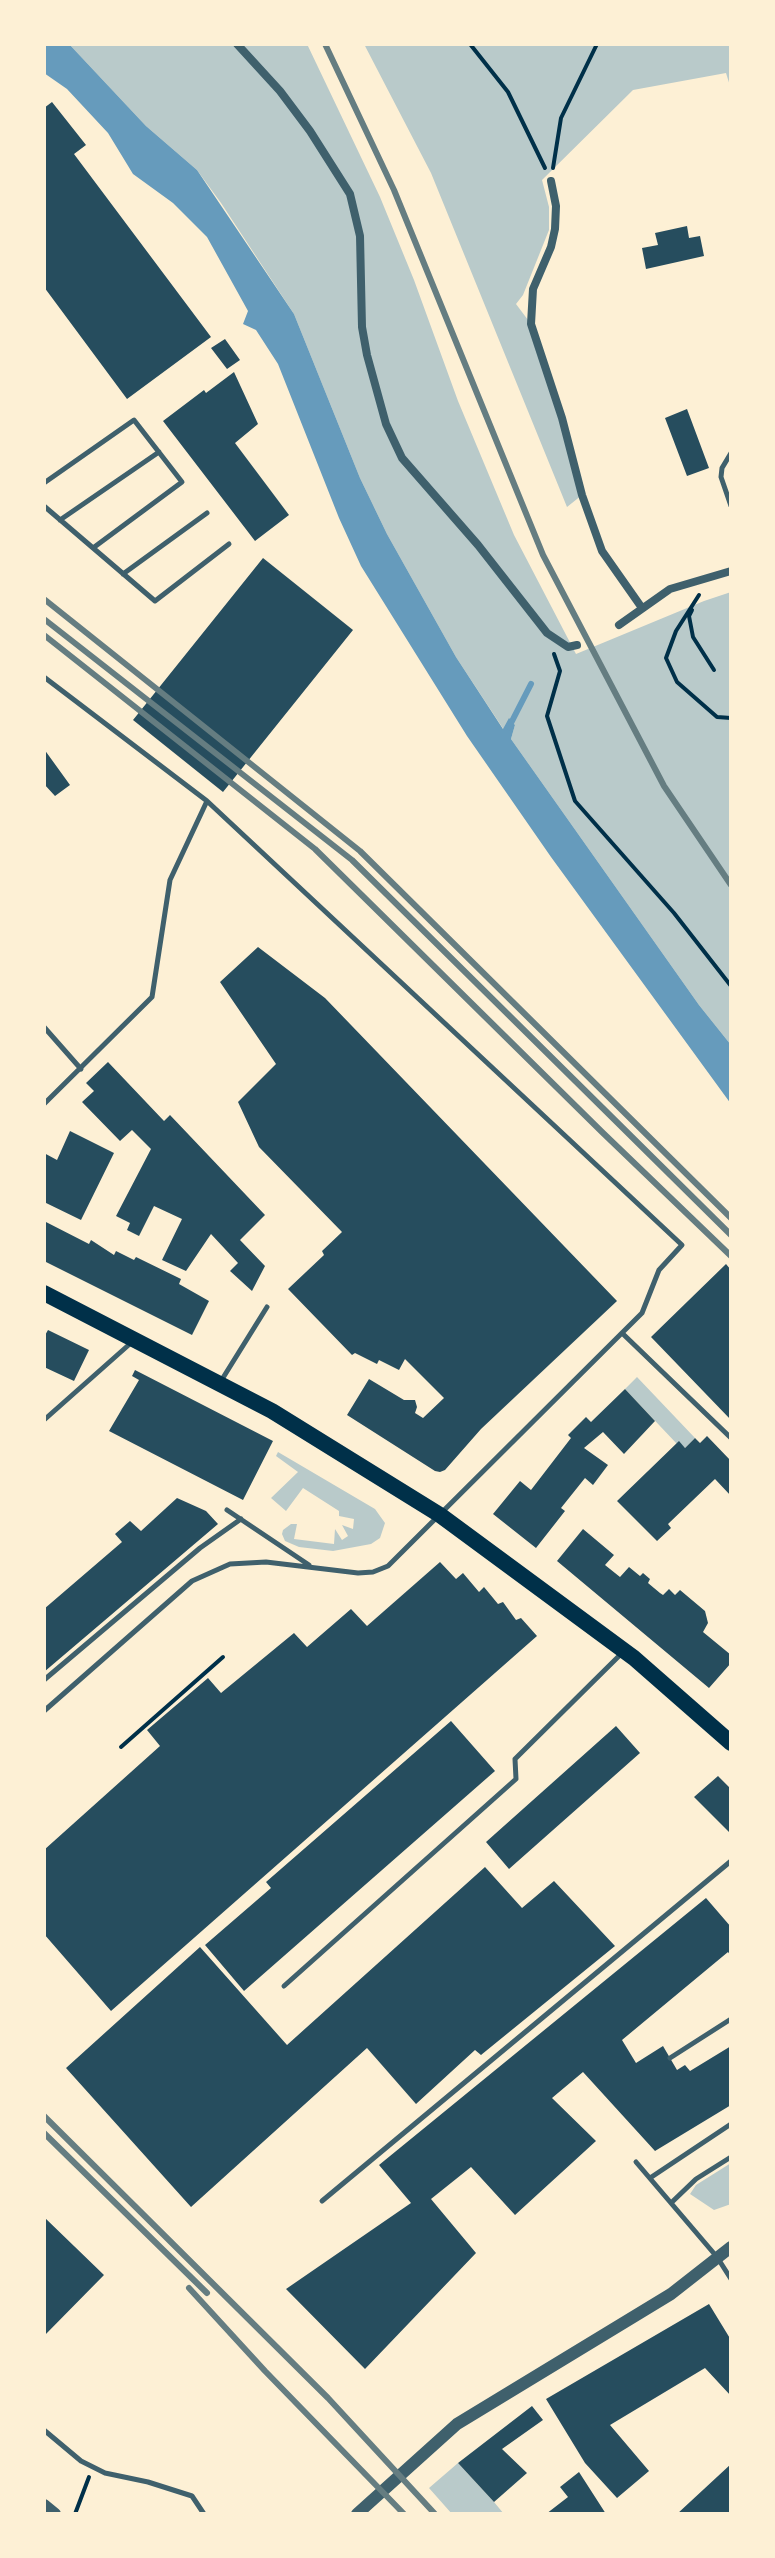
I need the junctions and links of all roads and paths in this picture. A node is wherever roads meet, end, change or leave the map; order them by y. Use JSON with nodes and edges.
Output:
{"nodes":[{"id":1,"x":237,"y":44,"type":"edge"},
{"id":2,"x":470,"y":44,"type":"edge"},
{"id":3,"x":597,"y":44,"type":"edge"},
{"id":4,"x":551,"y":181,"type":"junction"},
{"id":5,"x":159,"y":452,"type":"junction"},
{"id":6,"x":731,"y":453,"type":"edge"},
{"id":7,"x":44,"y":483,"type":"edge"},
{"id":8,"x":44,"y":506,"type":"edge"},
{"id":9,"x":731,"y":506,"type":"edge"},
{"id":10,"x":207,"y":513,"type":"dead end"},
{"id":11,"x":60,"y":520,"type":"junction"},
{"id":12,"x":229,"y":544,"type":"dead end"},
{"id":13,"x":93,"y":548,"type":"junction"},
{"id":14,"x":731,"y":571,"type":"edge"},
{"id":15,"x":123,"y":574,"type":"junction"},
{"id":16,"x":711,"y":575,"type":"junction"},
{"id":17,"x":695,"y":601,"type":"junction"},
{"id":18,"x":642,"y":608,"type":"junction"},
{"id":19,"x":619,"y":625,"type":"dead end"},
{"id":20,"x":547,"y":633,"type":"junction"},
{"id":21,"x":577,"y":645,"type":"dead end"},
{"id":22,"x":714,"y":670,"type":"dead end"},
{"id":23,"x":44,"y":677,"type":"edge"},
{"id":24,"x":731,"y":718,"type":"edge"},
{"id":25,"x":207,"y":801,"type":"junction"},
{"id":26,"x":731,"y":986,"type":"edge"},
{"id":27,"x":44,"y":1027,"type":"edge"},
{"id":28,"x":81,"y":1069,"type":"junction"},
{"id":29,"x":45,"y":1099,"type":"edge"},
{"id":30,"x":44,"y":1293,"type":"edge"},
{"id":31,"x":267,"y":1307,"type":"dead end"},
{"id":32,"x":622,"y":1333,"type":"junction"},
{"id":33,"x":135,"y":1339,"type":"junction"},
{"id":34,"x":220,"y":1383,"type":"junction"},
{"id":35,"x":44,"y":1420,"type":"edge"},
{"id":36,"x":731,"y":1438,"type":"edge"},
{"id":37,"x":227,"y":1510,"type":"dead end"},
{"id":38,"x":440,"y":1515,"type":"junction"},
{"id":39,"x":241,"y":1519,"type":"junction"},
{"id":40,"x":311,"y":1566,"type":"junction"},
{"id":41,"x":624,"y":1651,"type":"junction"},
{"id":42,"x":223,"y":1657,"type":"dead end"},
{"id":43,"x":44,"y":1680,"type":"edge"},
{"id":44,"x":44,"y":1711,"type":"edge"},
{"id":45,"x":731,"y":1743,"type":"edge"},
{"id":46,"x":121,"y":1747,"type":"dead end"},
{"id":47,"x":731,"y":1861,"type":"edge"},
{"id":48,"x":284,"y":1986,"type":"dead end"},
{"id":49,"x":731,"y":2019,"type":"edge"},
{"id":50,"x":670,"y":2058,"type":"dead end"},
{"id":51,"x":731,"y":2124,"type":"edge"},
{"id":52,"x":731,"y":2157,"type":"edge"},
{"id":53,"x":636,"y":2162,"type":"dead end"},
{"id":54,"x":650,"y":2178,"type":"junction"},
{"id":55,"x":322,"y":2201,"type":"dead end"},
{"id":56,"x":671,"y":2203,"type":"junction"},
{"id":57,"x":731,"y":2247,"type":"edge"},
{"id":58,"x":717,"y":2257,"type":"junction"},
{"id":59,"x":731,"y":2279,"type":"edge"},
{"id":60,"x":44,"y":2430,"type":"edge"},
{"id":61,"x":93,"y":2467,"type":"junction"},
{"id":62,"x":44,"y":2505,"type":"edge"},
{"id":63,"x":55,"y":2514,"type":"edge"},
{"id":64,"x":75,"y":2514,"type":"edge"},
{"id":65,"x":204,"y":2514,"type":"edge"},
{"id":66,"x":357,"y":2514,"type":"edge"}],
"edges":[{"from":1,"to":20,"type":"street"},
{"from":2,"to":4,"type":"path"},
{"from":3,"to":4,"type":"path"},
{"from":4,"to":18,"type":"street"},
{"from":5,"to":7,"type":"lane"},
{"from":5,"to":11,"type":"lane"},
{"from":5,"to":13,"type":"lane"},
{"from":6,"to":9,"type":"lane"},
{"from":8,"to":11,"type":"lane"},
{"from":10,"to":15,"type":"lane"},
{"from":11,"to":13,"type":"lane"},
{"from":12,"to":15,"type":"lane"},
{"from":13,"to":15,"type":"lane"},
{"from":14,"to":16,"type":"street"},
{"from":16,"to":17,"type":"path"},
{"from":16,"to":18,"type":"street"},
{"from":17,"to":22,"type":"path"},
{"from":17,"to":24,"type":"path"},
{"from":18,"to":19,"type":"street"},
{"from":20,"to":21,"type":"street"},
{"from":20,"to":26,"type":"path"},
{"from":23,"to":25,"type":"lane"},
{"from":25,"to":28,"type":"lane"},
{"from":25,"to":32,"type":"lane"},
{"from":27,"to":28,"type":"lane"},
{"from":28,"to":29,"type":"lane"},
{"from":30,"to":33,"type":"main road"},
{"from":31,"to":34,"type":"lane"},
{"from":32,"to":36,"type":"lane"},
{"from":32,"to":38,"type":"lane"},
{"from":33,"to":34,"type":"main road"},
{"from":33,"to":35,"type":"lane"},
{"from":34,"to":38,"type":"main road"},
{"from":37,"to":39,"type":"lane"},
{"from":38,"to":40,"type":"lane"},
{"from":38,"to":41,"type":"main road"},
{"from":39,"to":40,"type":"lane"},
{"from":39,"to":43,"type":"lane"},
{"from":40,"to":44,"type":"lane"},
{"from":41,"to":45,"type":"main road"},
{"from":41,"to":48,"type":"lane"},
{"from":42,"to":46,"type":"path"},
{"from":47,"to":55,"type":"lane"},
{"from":49,"to":50,"type":"lane"},
{"from":51,"to":54,"type":"lane"},
{"from":52,"to":56,"type":"lane"},
{"from":53,"to":54,"type":"lane"},
{"from":54,"to":56,"type":"lane"},
{"from":56,"to":58,"type":"lane"},
{"from":57,"to":58,"type":"street"},
{"from":58,"to":59,"type":"lane"},
{"from":58,"to":66,"type":"street"},
{"from":60,"to":61,"type":"lane"},
{"from":61,"to":64,"type":"path"},
{"from":61,"to":65,"type":"lane"},
{"from":62,"to":63,"type":"street"}]}
